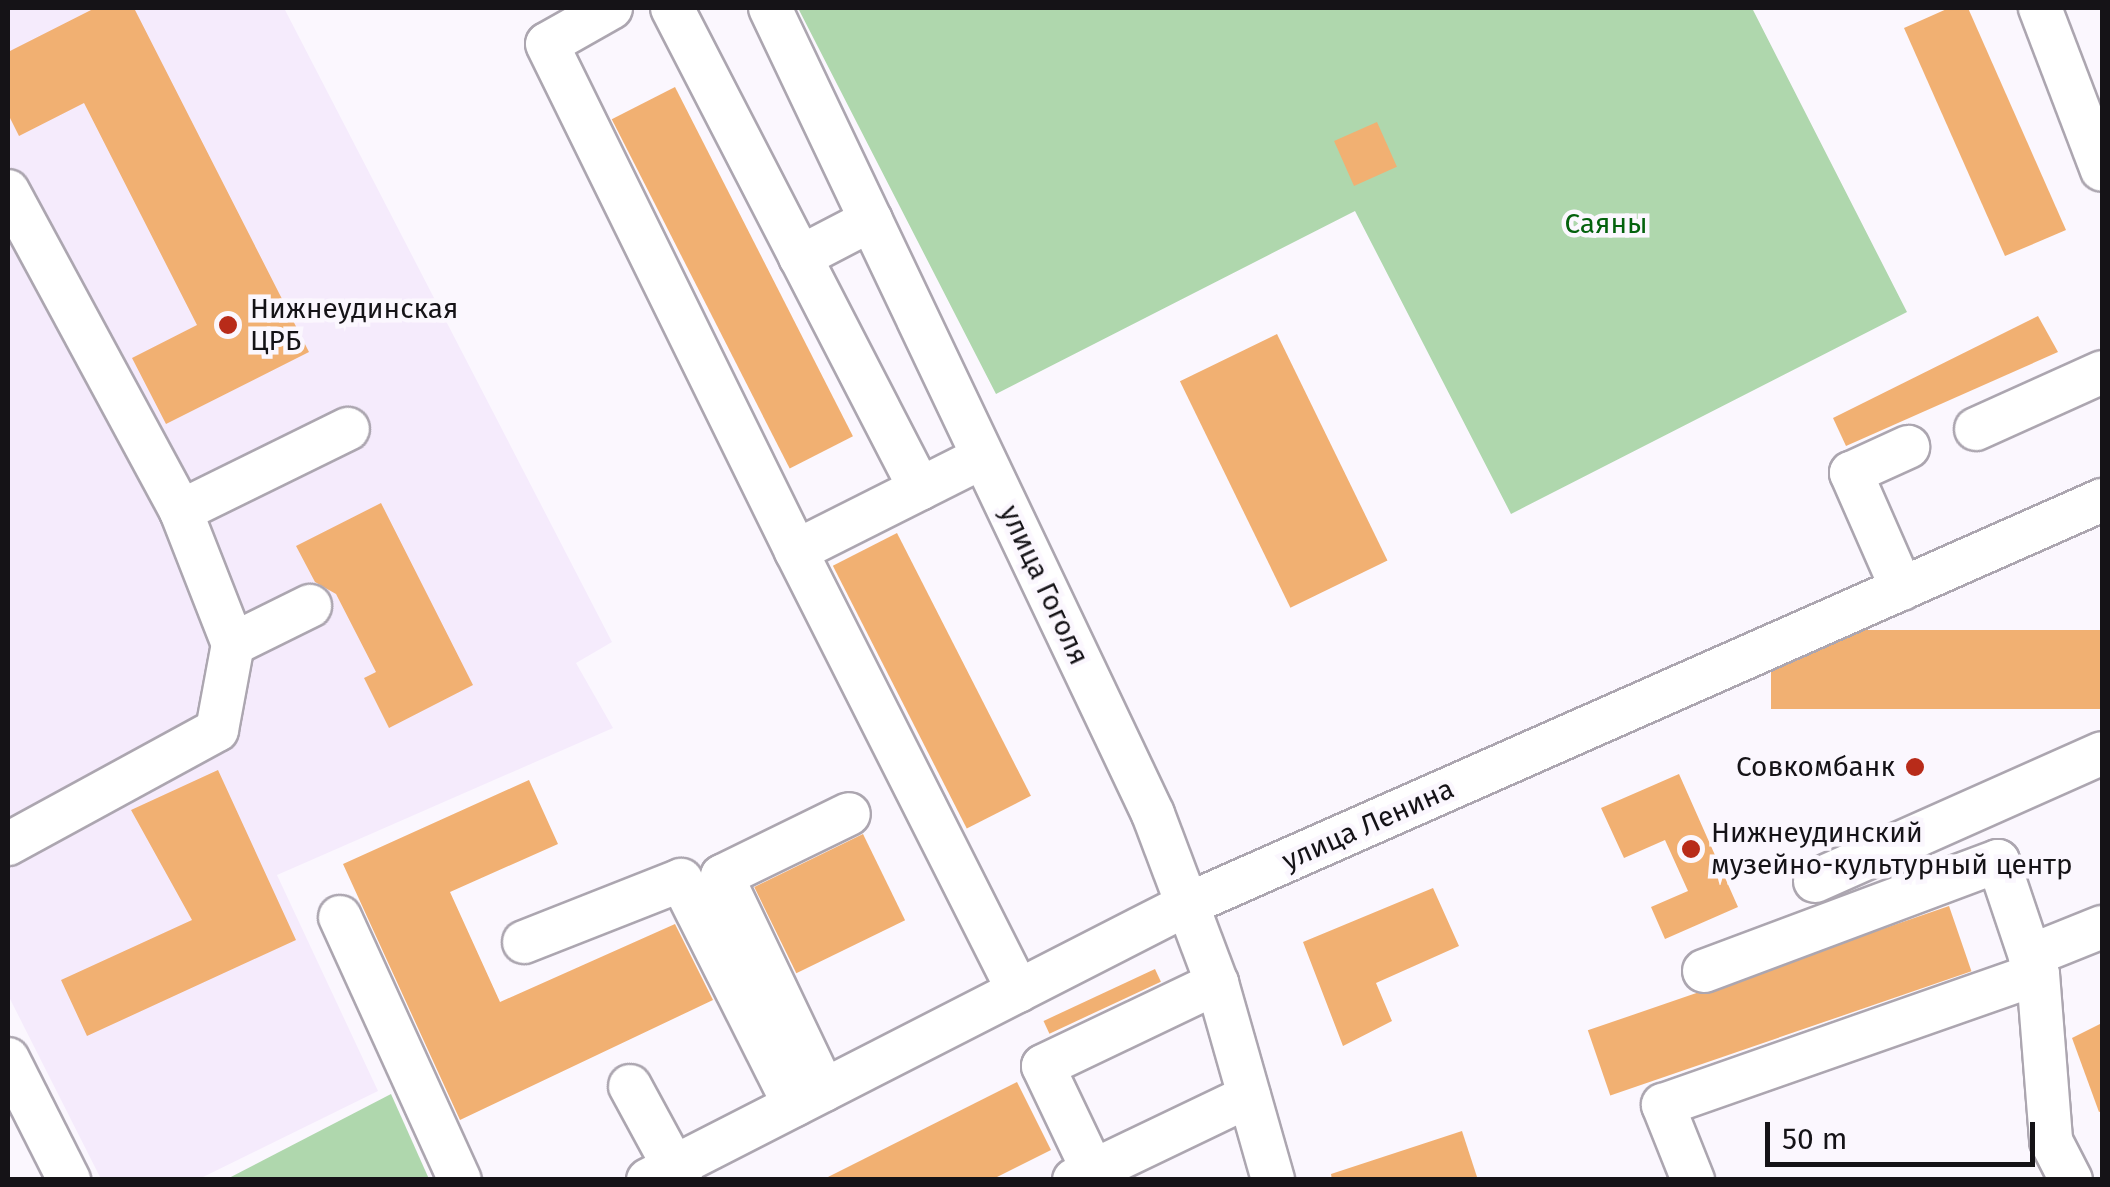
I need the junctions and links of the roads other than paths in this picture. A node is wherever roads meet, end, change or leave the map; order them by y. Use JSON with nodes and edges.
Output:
{"nodes":[{"id":1,"x":611,"y":8,"type":"edge"},
{"id":2,"x":672,"y":8,"type":"edge"},
{"id":3,"x":770,"y":8,"type":"edge"},
{"id":4,"x":2040,"y":8,"type":"edge"},
{"id":5,"x":2092,"y":107,"type":"edge"},
{"id":6,"x":2102,"y":165,"type":"edge"},
{"id":7,"x":8,"y":191,"type":"edge"},
{"id":8,"x":870,"y":220,"type":"junction"},
{"id":9,"x":800,"y":257,"type":"junction"},
{"id":10,"x":2102,"y":372,"type":"edge"},
{"id":11,"x":348,"y":429,"type":"dead end"},
{"id":12,"x":1976,"y":429,"type":"dead end"},
{"id":13,"x":1908,"y":447,"type":"dead end"},
{"id":14,"x":983,"y":457,"type":"junction"},
{"id":15,"x":920,"y":489,"type":"junction"},
{"id":16,"x":2102,"y":500,"type":"edge"},
{"id":17,"x":181,"y":511,"type":"junction"},
{"id":18,"x":796,"y":551,"type":"junction"},
{"id":19,"x":1902,"y":588,"type":"junction"},
{"id":20,"x":310,"y":606,"type":"dead end"},
{"id":21,"x":233,"y":644,"type":"junction"},
{"id":22,"x":2102,"y":753,"type":"edge"},
{"id":23,"x":849,"y":814,"type":"dead end"},
{"id":24,"x":8,"y":844,"type":"edge"},
{"id":25,"x":1815,"y":881,"type":"dead end"},
{"id":26,"x":1186,"y":905,"type":"junction"},
{"id":27,"x":340,"y":917,"type":"dead end"},
{"id":28,"x":2102,"y":927,"type":"edge"},
{"id":29,"x":524,"y":942,"type":"dead end"},
{"id":30,"x":2034,"y":965,"type":"junction"},
{"id":31,"x":1704,"y":972,"type":"dead end"},
{"id":32,"x":1216,"y":983,"type":"junction"},
{"id":33,"x":1018,"y":991,"type":"junction"},
{"id":34,"x":8,"y":1058,"type":"edge"},
{"id":35,"x":630,"y":1086,"type":"dead end"},
{"id":36,"x":1249,"y":1096,"type":"junction"},
{"id":37,"x":809,"y":1097,"type":"junction"},
{"id":38,"x":668,"y":1175,"type":"edge"},
{"id":39,"x":1084,"y":1175,"type":"edge"},
{"id":40,"x":69,"y":1180,"type":"edge"},
{"id":41,"x":460,"y":1180,"type":"edge"},
{"id":42,"x":1273,"y":1180,"type":"edge"},
{"id":43,"x":1694,"y":1180,"type":"edge"},
{"id":44,"x":2071,"y":1180,"type":"edge"}],
"edges":[{"from":1,"to":18,"type":"street"},
{"from":2,"to":9,"type":"street"},
{"from":3,"to":8,"type":"street","name":"улица Гоголя"},
{"from":4,"to":5,"type":"street"},
{"from":5,"to":6,"type":"street"},
{"from":7,"to":17,"type":"street"},
{"from":8,"to":9,"type":"street"},
{"from":8,"to":14,"type":"street","name":"улица Гоголя"},
{"from":9,"to":15,"type":"street"},
{"from":10,"to":12,"type":"street"},
{"from":11,"to":17,"type":"street"},
{"from":13,"to":19,"type":"street"},
{"from":14,"to":15,"type":"street"},
{"from":14,"to":26,"type":"street","name":"улица Гоголя"},
{"from":15,"to":18,"type":"street"},
{"from":16,"to":19,"type":"street","name":"улица Ленина"},
{"from":17,"to":21,"type":"street"},
{"from":18,"to":33,"type":"street"},
{"from":19,"to":26,"type":"street","name":"улица Ленина"},
{"from":20,"to":21,"type":"street"},
{"from":21,"to":24,"type":"street"},
{"from":22,"to":25,"type":"street"},
{"from":23,"to":37,"type":"street"},
{"from":26,"to":32,"type":"street","name":"улица Гоголя"},
{"from":26,"to":33,"type":"street","name":"улица Ленина"},
{"from":27,"to":41,"type":"street"},
{"from":28,"to":30,"type":"street"},
{"from":29,"to":37,"type":"street"},
{"from":30,"to":31,"type":"street"},
{"from":30,"to":43,"type":"street"},
{"from":30,"to":44,"type":"street"},
{"from":32,"to":36,"type":"street","name":"улица Гоголя"},
{"from":32,"to":39,"type":"street"},
{"from":33,"to":37,"type":"street","name":"улица Ленина"},
{"from":34,"to":40,"type":"street"},
{"from":35,"to":38,"type":"street"},
{"from":36,"to":39,"type":"street"},
{"from":36,"to":42,"type":"street","name":"улица Гоголя"},
{"from":37,"to":38,"type":"street","name":"улица Ленина"}]}
